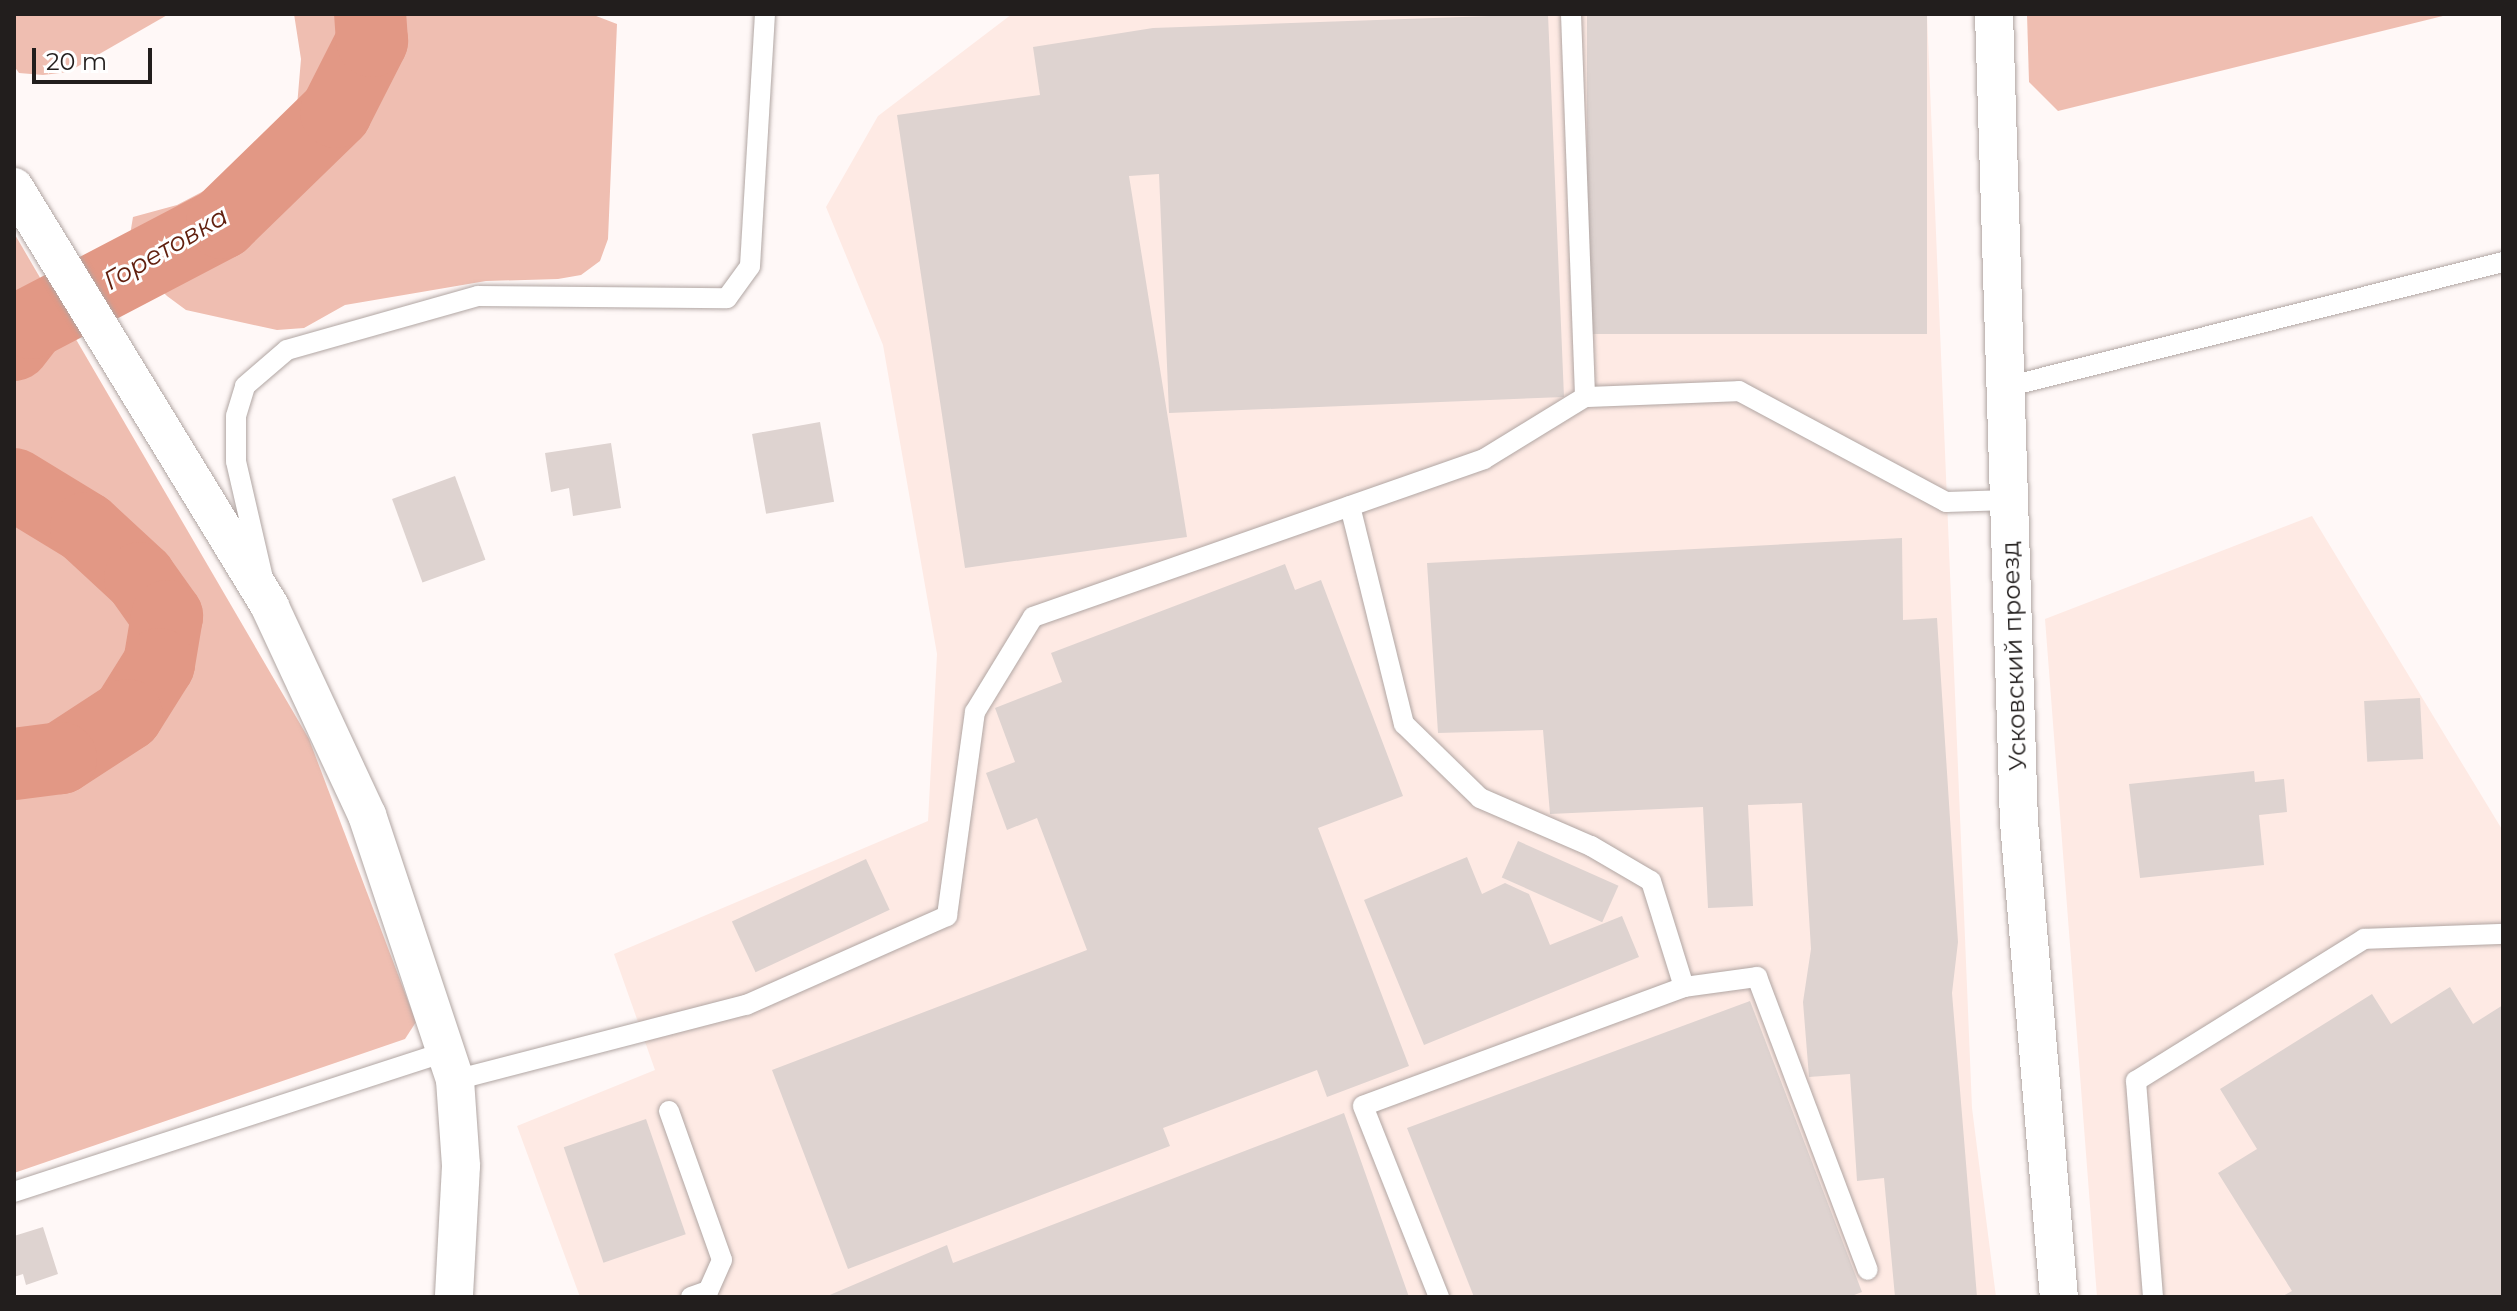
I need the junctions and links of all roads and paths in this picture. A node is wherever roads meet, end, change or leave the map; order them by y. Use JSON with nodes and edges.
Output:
{"nodes":[{"id":1,"x":765,"y":14,"type":"edge"},
{"id":2,"x":1571,"y":14,"type":"edge"},
{"id":3,"x":1994,"y":14,"type":"edge"},
{"id":4,"x":18,"y":194,"type":"edge"},
{"id":5,"x":2503,"y":262,"type":"edge"},
{"id":6,"x":2006,"y":387,"type":"junction"},
{"id":7,"x":1585,"y":397,"type":"junction"},
{"id":8,"x":2009,"y":500,"type":"junction"},
{"id":9,"x":1350,"y":506,"type":"junction"},
{"id":10,"x":270,"y":607,"type":"junction"},
{"id":11,"x":2503,"y":934,"type":"edge"},
{"id":12,"x":1684,"y":987,"type":"junction"},
{"id":13,"x":452,"y":1066,"type":"junction"},
{"id":14,"x":669,"y":1111,"type":"dead end"},
{"id":15,"x":14,"y":1192,"type":"edge"},
{"id":16,"x":1868,"y":1270,"type":"dead end"},
{"id":17,"x":454,"y":1297,"type":"edge"},
{"id":18,"x":691,"y":1297,"type":"edge"},
{"id":19,"x":1439,"y":1297,"type":"edge"},
{"id":20,"x":2059,"y":1297,"type":"edge"},
{"id":21,"x":2153,"y":1297,"type":"edge"}],
"edges":[{"from":1,"to":10,"type":"lane"},
{"from":2,"to":7,"type":"lane"},
{"from":3,"to":6,"type":"street","name":"Усковский проезд"},
{"from":4,"to":10,"type":"street"},
{"from":5,"to":6,"type":"lane"},
{"from":6,"to":8,"type":"street","name":"Усковский проезд"},
{"from":7,"to":8,"type":"lane"},
{"from":7,"to":9,"type":"lane"},
{"from":8,"to":20,"type":"street","name":"Усковский проезд"},
{"from":9,"to":12,"type":"lane"},
{"from":9,"to":13,"type":"lane"},
{"from":10,"to":13,"type":"street"},
{"from":11,"to":21,"type":"lane"},
{"from":12,"to":16,"type":"lane"},
{"from":12,"to":19,"type":"lane"},
{"from":13,"to":15,"type":"lane"},
{"from":13,"to":17,"type":"street"},
{"from":14,"to":18,"type":"lane"}]}
